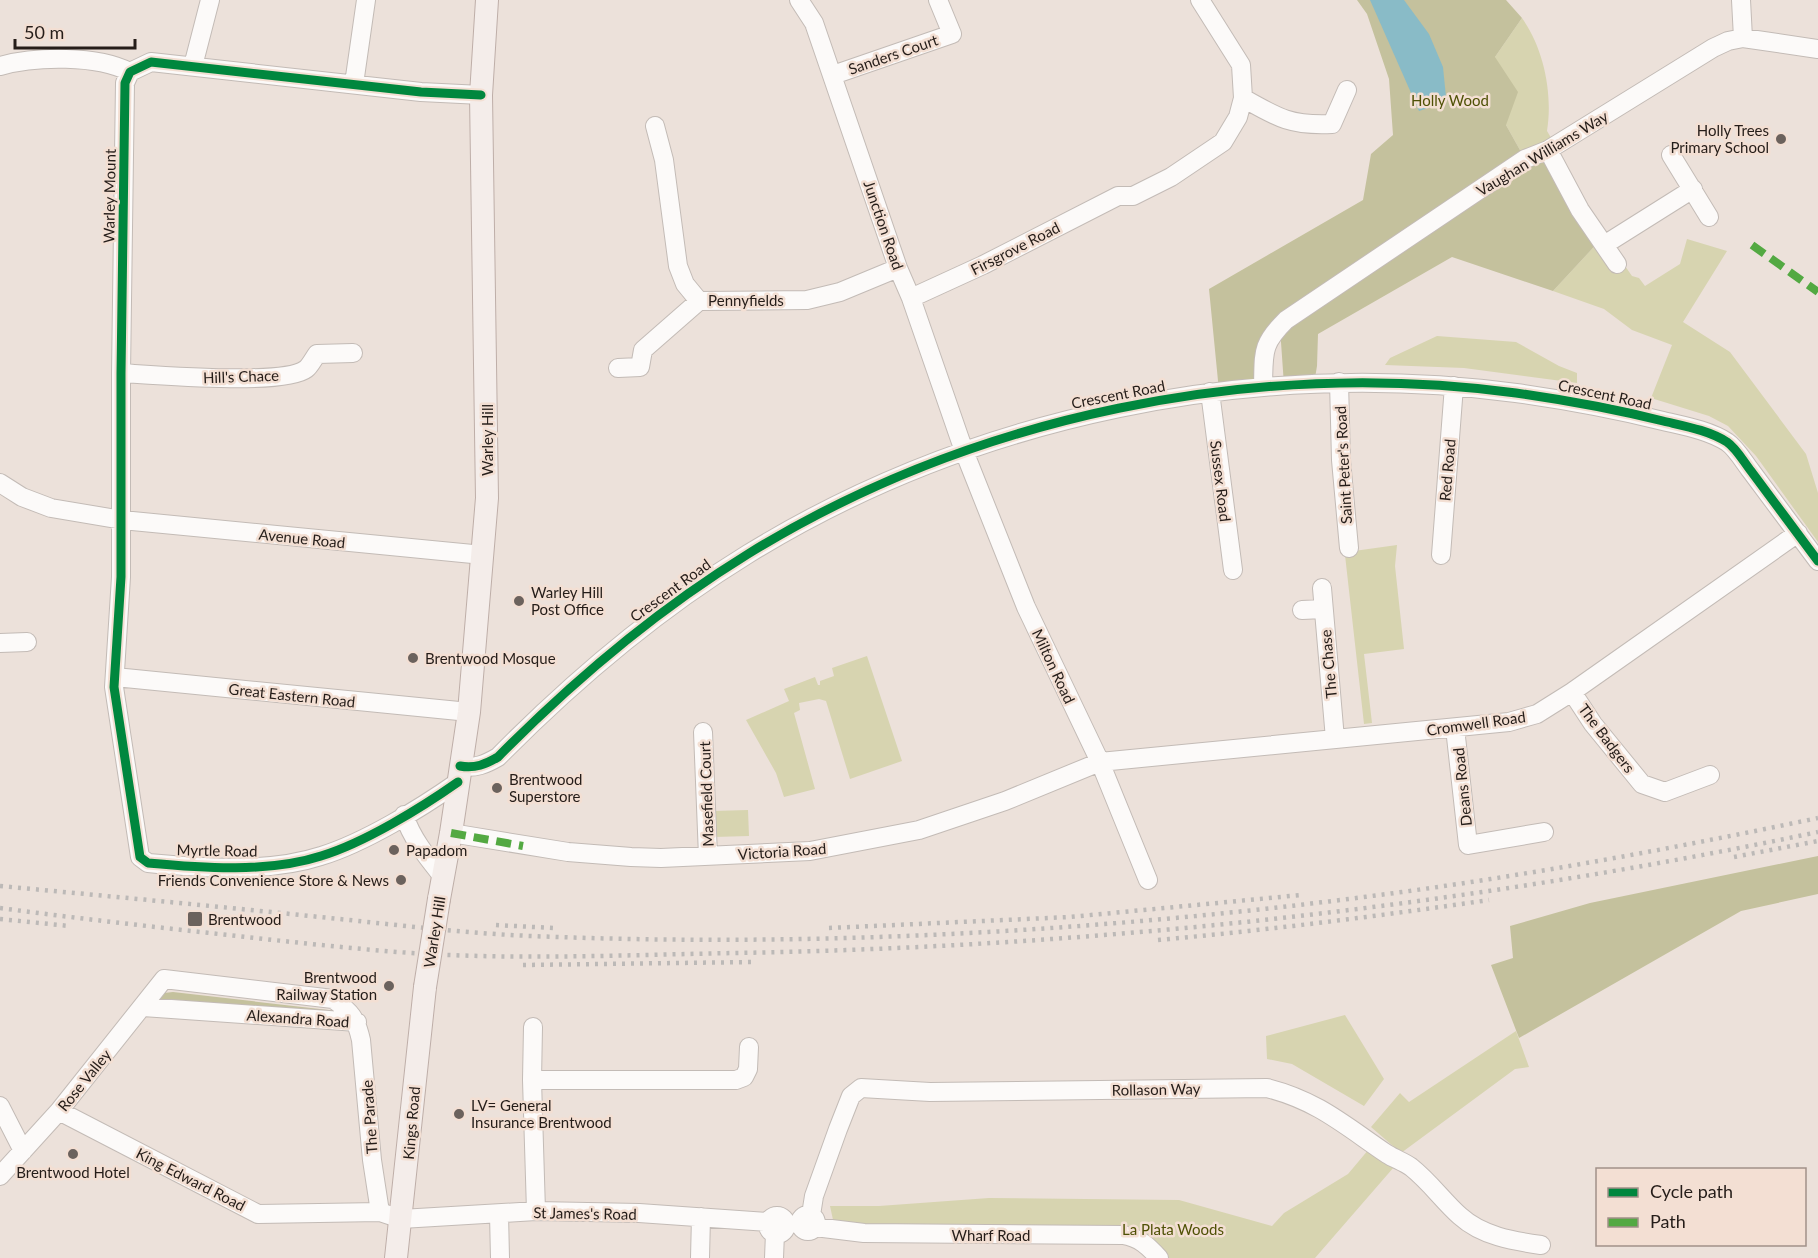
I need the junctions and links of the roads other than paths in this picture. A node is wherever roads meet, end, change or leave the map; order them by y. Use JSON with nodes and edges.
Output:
{"nodes":[{"id":1,"x":210,"y":0,"type":"edge"},
{"id":2,"x":366,"y":0,"type":"edge"},
{"id":3,"x":487,"y":0,"type":"edge"},
{"id":4,"x":799,"y":0,"type":"edge"},
{"id":5,"x":938,"y":0,"type":"edge"},
{"id":6,"x":1200,"y":0,"type":"edge"},
{"id":7,"x":1742,"y":0,"type":"edge"},
{"id":8,"x":1743,"y":38,"type":"junction"},
{"id":9,"x":1818,"y":49,"type":"edge"},
{"id":10,"x":0,"y":66,"type":"edge"},
{"id":11,"x":193,"y":66,"type":"junction"},
{"id":12,"x":129,"y":72,"type":"junction"},
{"id":13,"x":833,"y":75,"type":"junction"},
{"id":14,"x":354,"y":84,"type":"junction"},
{"id":15,"x":1347,"y":90,"type":"dead end"},
{"id":16,"x":481,"y":95,"type":"junction"},
{"id":17,"x":1243,"y":98,"type":"junction"},
{"id":18,"x":655,"y":126,"type":"dead end"},
{"id":19,"x":1548,"y":150,"type":"junction"},
{"id":20,"x":1671,"y":155,"type":"dead end"},
{"id":21,"x":1693,"y":189,"type":"junction"},
{"id":22,"x":1710,"y":217,"type":"dead end"},
{"id":23,"x":1604,"y":245,"type":"junction"},
{"id":24,"x":1617,"y":264,"type":"dead end"},
{"id":25,"x":898,"y":268,"type":"junction"},
{"id":26,"x":911,"y":298,"type":"junction"},
{"id":27,"x":699,"y":301,"type":"junction"},
{"id":28,"x":353,"y":353,"type":"dead end"},
{"id":29,"x":618,"y":368,"type":"dead end"},
{"id":30,"x":121,"y":373,"type":"junction"},
{"id":31,"x":1339,"y":382,"type":"junction"},
{"id":32,"x":1263,"y":386,"type":"junction"},
{"id":33,"x":1454,"y":386,"type":"junction"},
{"id":34,"x":1210,"y":392,"type":"junction"},
{"id":35,"x":964,"y":451,"type":"junction"},
{"id":36,"x":0,"y":483,"type":"edge"},
{"id":37,"x":122,"y":520,"type":"junction"},
{"id":38,"x":1798,"y":533,"type":"junction"},
{"id":39,"x":1348,"y":548,"type":"dead end"},
{"id":40,"x":483,"y":555,"type":"junction"},
{"id":41,"x":1441,"y":555,"type":"dead end"},
{"id":42,"x":1818,"y":561,"type":"edge"},
{"id":43,"x":1233,"y":570,"type":"dead end"},
{"id":44,"x":1322,"y":588,"type":"dead end"},
{"id":45,"x":1323,"y":609,"type":"junction"},
{"id":46,"x":1302,"y":610,"type":"dead end"},
{"id":47,"x":27,"y":642,"type":"dead end"},
{"id":48,"x":0,"y":643,"type":"edge"},
{"id":49,"x":115,"y":677,"type":"junction"},
{"id":50,"x":1572,"y":692,"type":"junction"},
{"id":51,"x":469,"y":712,"type":"junction"},
{"id":52,"x":1455,"y":728,"type":"junction"},
{"id":53,"x":703,"y":732,"type":"dead end"},
{"id":54,"x":1335,"y":739,"type":"junction"},
{"id":55,"x":1100,"y":762,"type":"junction"},
{"id":56,"x":459,"y":774,"type":"junction"},
{"id":57,"x":1710,"y":775,"type":"dead end"},
{"id":58,"x":404,"y":815,"type":"junction"},
{"id":59,"x":1544,"y":832,"type":"dead end"},
{"id":60,"x":451,"y":833,"type":"junction"},
{"id":61,"x":708,"y":856,"type":"junction"},
{"id":62,"x":443,"y":877,"type":"junction"},
{"id":63,"x":1148,"y":880,"type":"dead end"},
{"id":64,"x":164,"y":980,"type":"joint"},
{"id":65,"x":425,"y":987,"type":"joint"},
{"id":66,"x":143,"y":1007,"type":"junction"},
{"id":67,"x":357,"y":1022,"type":"junction"},
{"id":68,"x":533,"y":1027,"type":"dead end"},
{"id":69,"x":749,"y":1047,"type":"dead end"},
{"id":70,"x":532,"y":1080,"type":"junction"},
{"id":71,"x":0,"y":1106,"type":"edge"},
{"id":72,"x":59,"y":1111,"type":"junction"},
{"id":73,"x":23,"y":1150,"type":"junction"},
{"id":74,"x":0,"y":1176,"type":"edge"},
{"id":75,"x":536,"y":1211,"type":"junction"},
{"id":76,"x":499,"y":1214,"type":"junction"},
{"id":77,"x":391,"y":1215,"type":"junction"},
{"id":78,"x":701,"y":1217,"type":"junction"},
{"id":79,"x":792,"y":1224,"type":"junction"},
{"id":80,"x":1541,"y":1245,"type":"dead end"},
{"id":81,"x":396,"y":1258,"type":"edge"},
{"id":82,"x":500,"y":1258,"type":"edge"},
{"id":83,"x":700,"y":1258,"type":"edge"},
{"id":84,"x":774,"y":1258,"type":"edge"},
{"id":85,"x":1159,"y":1258,"type":"edge"}],
"edges":[{"from":1,"to":11,"type":"street"},
{"from":2,"to":14,"type":"street"},
{"from":3,"to":16,"type":"main road","name":"Warley Hill"},
{"from":4,"to":13,"type":"street","name":"Junction Road"},
{"from":5,"to":13,"type":"street","name":"Sanders Court"},
{"from":6,"to":17,"type":"street"},
{"from":7,"to":8,"type":"street"},
{"from":8,"to":9,"type":"street","name":"Vaughan Williams Way"},
{"from":8,"to":19,"type":"street","name":"Vaughan Williams Way"},
{"from":10,"to":12,"type":"street"},
{"from":11,"to":12,"type":"street"},
{"from":11,"to":14,"type":"street"},
{"from":12,"to":30,"type":"street","name":"Warley Mount"},
{"from":13,"to":25,"type":"street","name":"Junction Road"},
{"from":14,"to":16,"type":"street"},
{"from":15,"to":17,"type":"street"},
{"from":16,"to":40,"type":"main road","name":"Warley Hill"},
{"from":17,"to":26,"type":"street","name":"Firsgrove Road"},
{"from":18,"to":27,"type":"street","name":"Pennyfields"},
{"from":19,"to":23,"type":"street"},
{"from":19,"to":32,"type":"street","name":"Vaughan Williams Way"},
{"from":20,"to":21,"type":"street"},
{"from":21,"to":22,"type":"street"},
{"from":21,"to":23,"type":"street"},
{"from":23,"to":24,"type":"street"},
{"from":25,"to":26,"type":"street","name":"Junction Road"},
{"from":25,"to":27,"type":"street","name":"Pennyfields"},
{"from":26,"to":35,"type":"street","name":"Junction Road"},
{"from":27,"to":29,"type":"street"},
{"from":28,"to":30,"type":"street","name":"Hill's Chace"},
{"from":30,"to":37,"type":"street","name":"Warley Mount"},
{"from":31,"to":32,"type":"street","name":"Crescent Road"},
{"from":31,"to":33,"type":"street","name":"Crescent Road"},
{"from":31,"to":39,"type":"street","name":"Saint Peter's Road"},
{"from":32,"to":34,"type":"street","name":"Crescent Road"},
{"from":33,"to":38,"type":"street","name":"Crescent Road"},
{"from":33,"to":41,"type":"street","name":"Red Road"},
{"from":34,"to":35,"type":"street","name":"Crescent Road"},
{"from":34,"to":43,"type":"street","name":"Sussex Road"},
{"from":35,"to":55,"type":"street","name":"Milton Road"},
{"from":35,"to":56,"type":"street","name":"Crescent Road"},
{"from":36,"to":37,"type":"street","name":"Avenue Road"},
{"from":37,"to":40,"type":"street","name":"Avenue Road"},
{"from":37,"to":49,"type":"street","name":"Warley Mount"},
{"from":38,"to":42,"type":"street","name":"Crescent Road"},
{"from":38,"to":50,"type":"street","name":"Cromwell Road"},
{"from":40,"to":51,"type":"main road","name":"Warley Hill"},
{"from":44,"to":45,"type":"street","name":"The Chase"},
{"from":45,"to":46,"type":"street"},
{"from":45,"to":54,"type":"street","name":"The Chase"},
{"from":47,"to":48,"type":"street"},
{"from":49,"to":51,"type":"street","name":"Great Eastern Road"},
{"from":49,"to":58,"type":"street","name":"Myrtle Road"},
{"from":50,"to":52,"type":"street","name":"Cromwell Road"},
{"from":50,"to":57,"type":"street","name":"The Badgers"},
{"from":51,"to":56,"type":"main road","name":"Warley Hill"},
{"from":52,"to":54,"type":"street","name":"Cromwell Road"},
{"from":52,"to":59,"type":"street","name":"Deans Road"},
{"from":53,"to":61,"type":"street","name":"Masefield Court"},
{"from":54,"to":55,"type":"street","name":"Cromwell Road"},
{"from":55,"to":61,"type":"street","name":"Victoria Road"},
{"from":55,"to":63,"type":"street","name":"Milton Road"},
{"from":56,"to":58,"type":"street","name":"Myrtle Road"},
{"from":56,"to":60,"type":"main road","name":"Warley Hill"},
{"from":58,"to":62,"type":"street","name":"Warley Hill"},
{"from":60,"to":61,"type":"street","name":"Victoria Road"},
{"from":60,"to":62,"type":"main road","name":"Warley Hill"},
{"from":62,"to":65,"type":"main road","name":"Warley Hill","bridge":true},
{"from":64,"to":66,"type":"street","name":"Rose Valley"},
{"from":64,"to":67,"type":"street","name":"Alexandra Road"},
{"from":65,"to":77,"type":"main road","name":"Kings Road"},
{"from":66,"to":67,"type":"street","name":"Alexandra Road"},
{"from":66,"to":72,"type":"street","name":"Rose Valley"},
{"from":67,"to":77,"type":"street","name":"The Parade"},
{"from":68,"to":70,"type":"street"},
{"from":69,"to":70,"type":"street"},
{"from":70,"to":75,"type":"street"},
{"from":71,"to":73,"type":"street"},
{"from":72,"to":73,"type":"street","name":"Rose Valley"},
{"from":72,"to":77,"type":"street","name":"King Edward Road"},
{"from":73,"to":74,"type":"street","name":"Rose Valley"},
{"from":75,"to":76,"type":"street","name":"St James's Road"},
{"from":75,"to":78,"type":"street","name":"St James's Road"},
{"from":76,"to":77,"type":"street","name":"St James's Road"},
{"from":76,"to":82,"type":"street"},
{"from":77,"to":81,"type":"main road","name":"Kings Road"},
{"from":78,"to":79,"type":"street","name":"St James's Road"},
{"from":78,"to":83,"type":"street"},
{"from":79,"to":80,"type":"street","name":"Rollason Way"},
{"from":79,"to":84,"type":"street","name":"Rollason Way"},
{"from":79,"to":85,"type":"street","name":"Wharf Road"}]}
